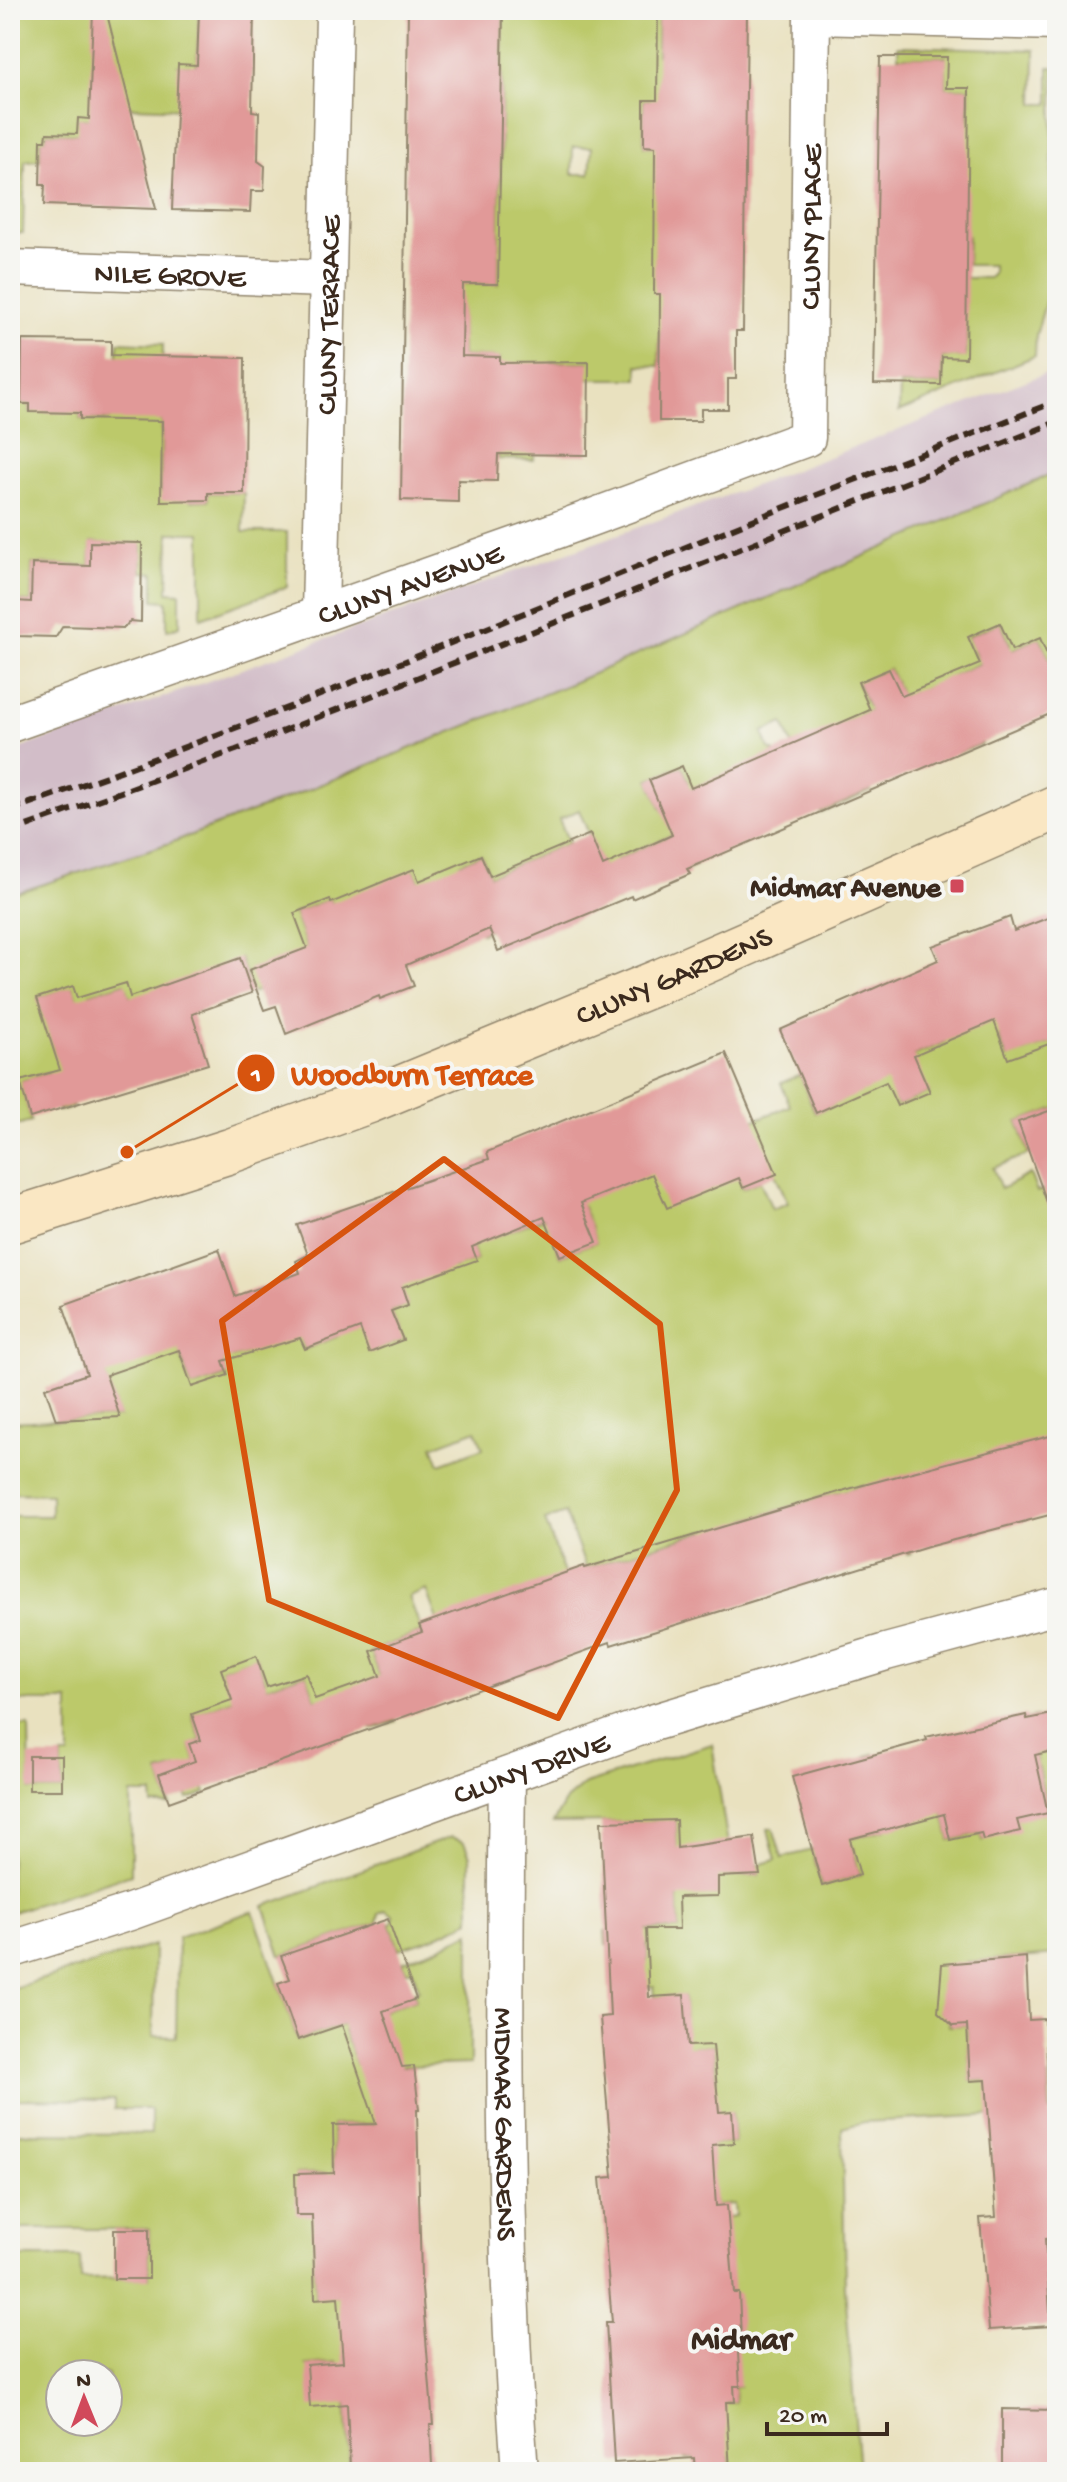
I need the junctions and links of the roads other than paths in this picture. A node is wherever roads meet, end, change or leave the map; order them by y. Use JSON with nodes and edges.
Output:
{"nodes":[{"id":1,"x":334,"y":16,"type":"dead end"},
{"id":2,"x":1057,"y":22,"type":"edge"},
{"id":3,"x":10,"y":268,"type":"edge"},
{"id":4,"x":328,"y":279,"type":"junction"},
{"id":5,"x":807,"y":438,"type":"joint"},
{"id":6,"x":320,"y":613,"type":"junction"},
{"id":7,"x":10,"y":724,"type":"edge"},
{"id":8,"x":1057,"y":807,"type":"edge"},
{"id":9,"x":10,"y":1221,"type":"edge"},
{"id":10,"x":1057,"y":1606,"type":"edge"},
{"id":11,"x":507,"y":1776,"type":"junction"},
{"id":12,"x":10,"y":1950,"type":"edge"},
{"id":13,"x":520,"y":2472,"type":"edge"}],
"edges":[{"from":1,"to":4,"type":"street","name":"CLUNY TERRACE"},
{"from":2,"to":5,"type":"street","name":"CLUNY PLACE"},
{"from":3,"to":4,"type":"street","name":"NILE GROVE"},
{"from":4,"to":6,"type":"street","name":"CLUNY TERRACE"},
{"from":5,"to":6,"type":"street","name":"CLUNY AVENUE"},
{"from":6,"to":7,"type":"street","name":"CLUNY AVENUE"},
{"from":8,"to":9,"type":"street","name":"CLUNY GARDENS"},
{"from":10,"to":11,"type":"street","name":"CLUNY DRIVE"},
{"from":11,"to":12,"type":"street","name":"CLUNY DRIVE"},
{"from":11,"to":13,"type":"street","name":"MIDMAR GARDENS"}]}
